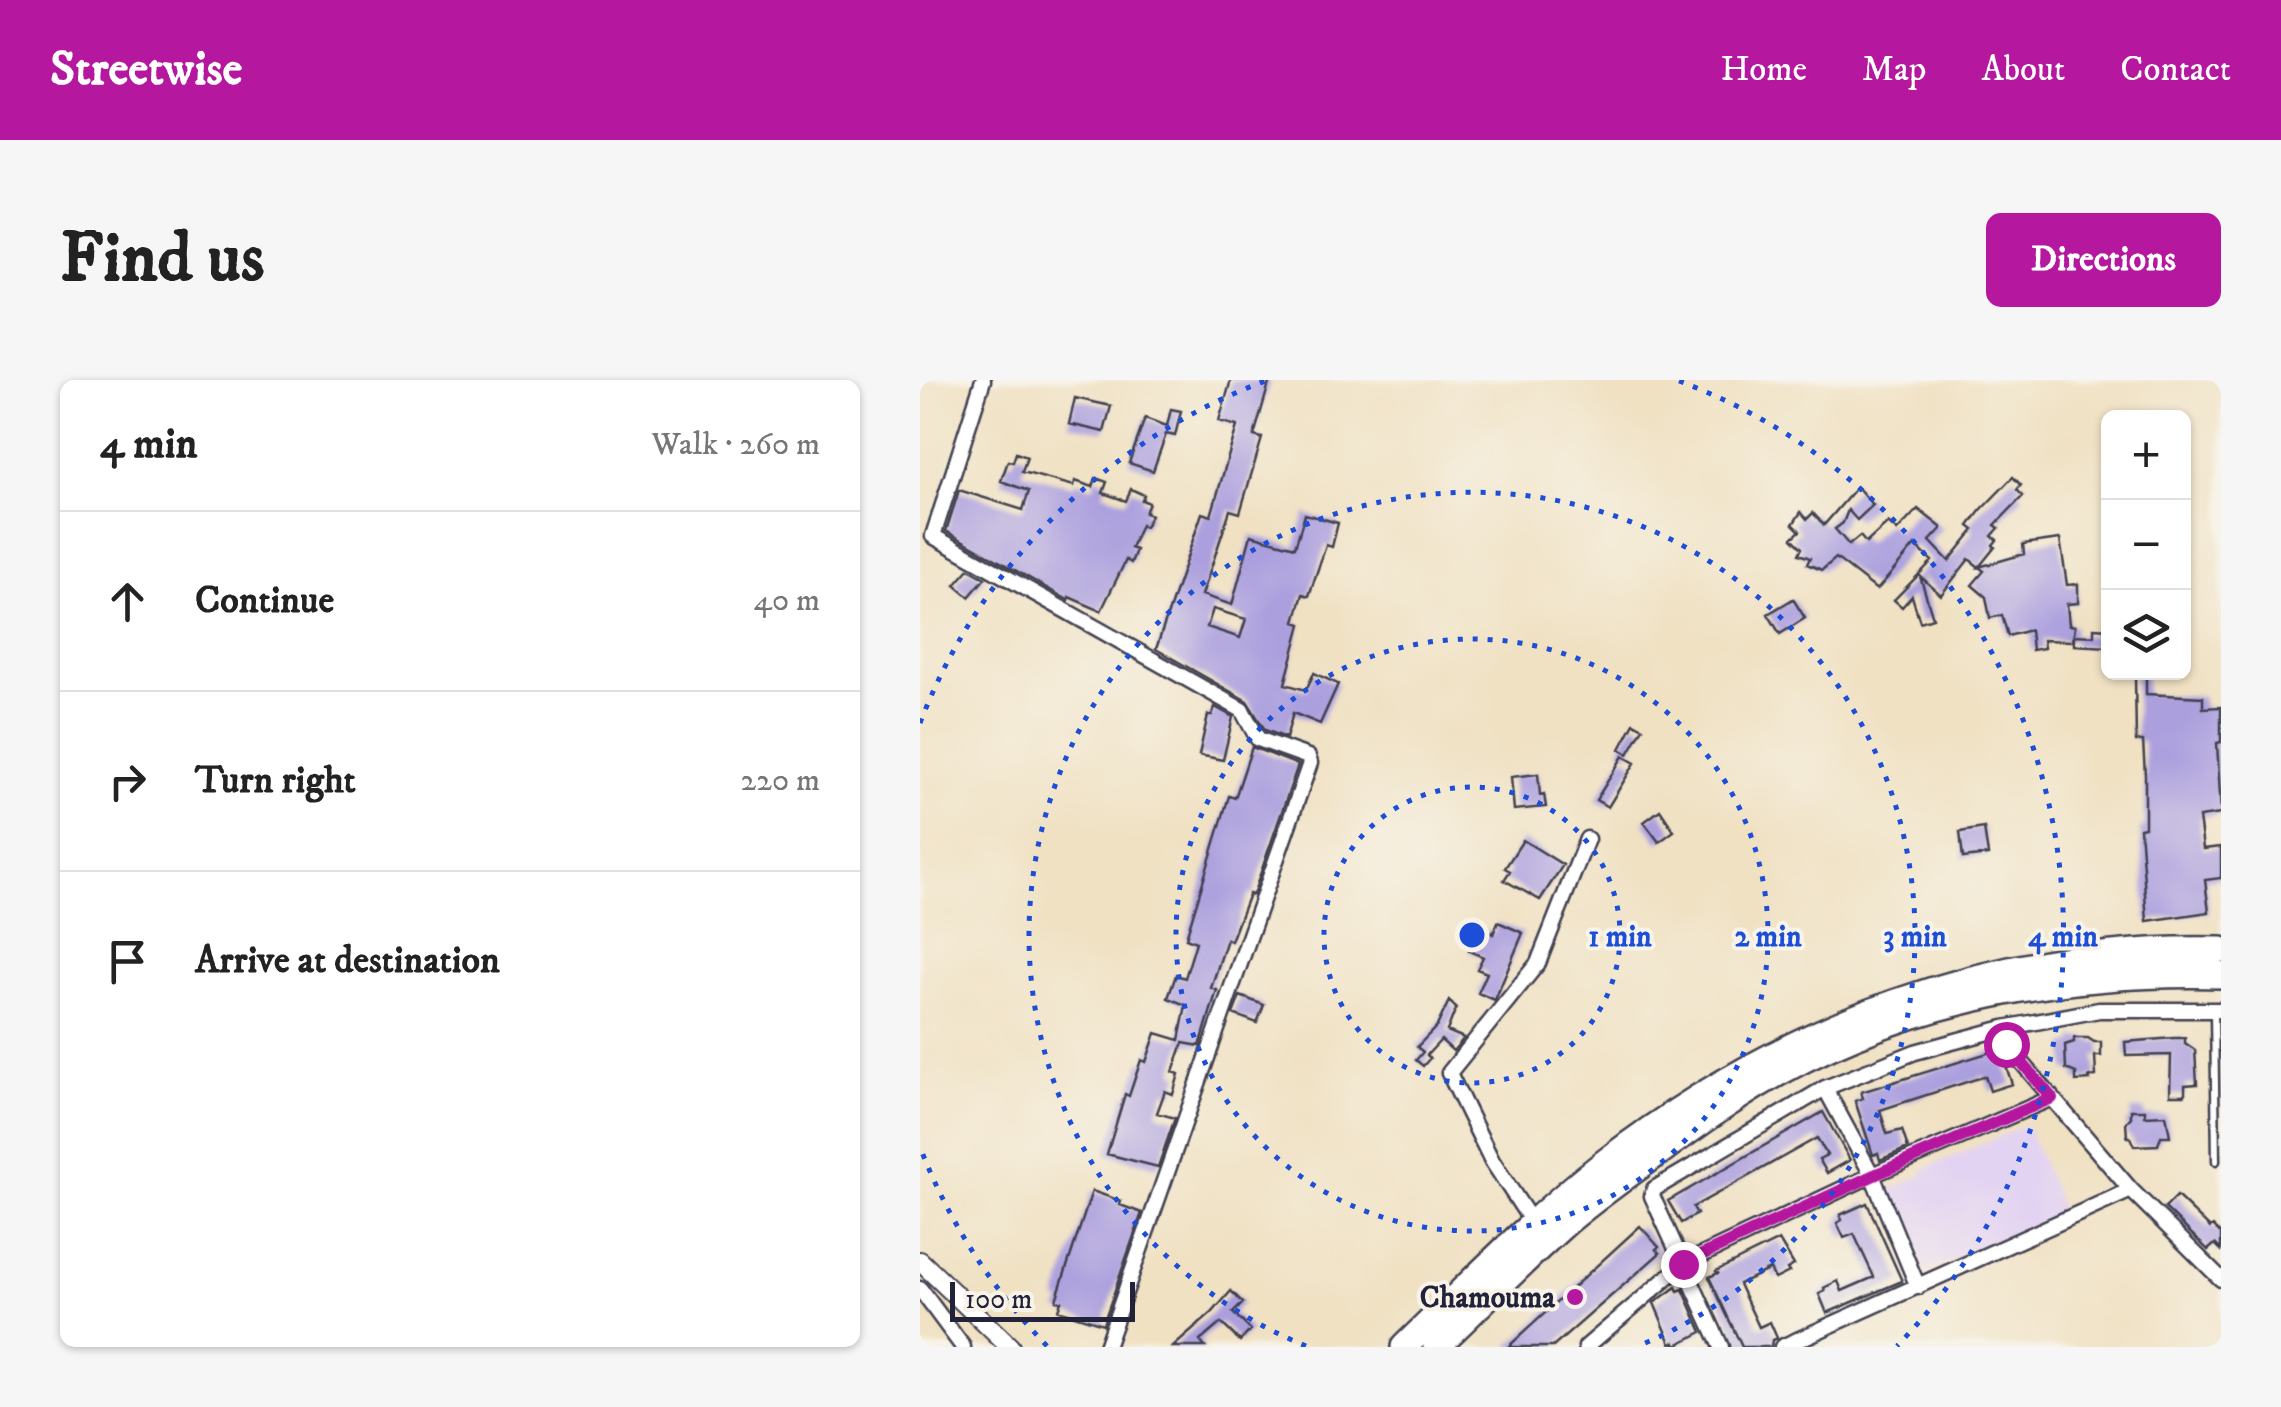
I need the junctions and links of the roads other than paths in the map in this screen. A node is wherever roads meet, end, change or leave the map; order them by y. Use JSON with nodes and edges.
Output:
{"nodes":[{"id":1,"x":982,"y":380,"type":"edge"},
{"id":2,"x":1587,"y":839,"type":"dead end"},
{"id":3,"x":2221,"y":950,"type":"edge"},
{"id":4,"x":2221,"y":975,"type":"edge"},
{"id":5,"x":2218,"y":1010,"type":"edge"},
{"id":6,"x":2004,"y":1028,"type":"junction"},
{"id":7,"x":1825,"y":1088,"type":"junction"},
{"id":8,"x":2052,"y":1098,"type":"junction"},
{"id":9,"x":2216,"y":1160,"type":"dead end"},
{"id":10,"x":1872,"y":1176,"type":"junction"},
{"id":11,"x":2130,"y":1190,"type":"junction"},
{"id":12,"x":1534,"y":1225,"type":"junction"},
{"id":13,"x":920,"y":1261,"type":"edge"},
{"id":14,"x":1683,"y":1264,"type":"junction"},
{"id":15,"x":2218,"y":1271,"type":"edge"},
{"id":16,"x":1918,"y":1287,"type":"junction"},
{"id":17,"x":920,"y":1288,"type":"edge"},
{"id":18,"x":963,"y":1347,"type":"edge"},
{"id":19,"x":1010,"y":1347,"type":"edge"},
{"id":20,"x":1106,"y":1347,"type":"edge"},
{"id":21,"x":1404,"y":1347,"type":"edge"},
{"id":22,"x":1436,"y":1347,"type":"edge"},
{"id":23,"x":1586,"y":1347,"type":"edge"},
{"id":24,"x":1721,"y":1347,"type":"edge"},
{"id":25,"x":1782,"y":1347,"type":"edge"}],
"edges":[{"from":1,"to":20,"type":"street"},
{"from":2,"to":12,"type":"street"},
{"from":3,"to":12,"type":"highway"},
{"from":4,"to":22,"type":"highway"},
{"from":5,"to":6,"type":"street"},
{"from":5,"to":9,"type":"lane"},
{"from":6,"to":7,"type":"street"},
{"from":6,"to":8,"type":"street"},
{"from":7,"to":10,"type":"street"},
{"from":7,"to":14,"type":"street"},
{"from":8,"to":10,"type":"street"},
{"from":8,"to":11,"type":"street"},
{"from":10,"to":14,"type":"street"},
{"from":10,"to":16,"type":"street"},
{"from":11,"to":15,"type":"street"},
{"from":11,"to":16,"type":"street"},
{"from":12,"to":21,"type":"highway"},
{"from":13,"to":19,"type":"main road"},
{"from":14,"to":23,"type":"street"},
{"from":14,"to":24,"type":"street"},
{"from":16,"to":25,"type":"street"},
{"from":17,"to":18,"type":"street"}]}
